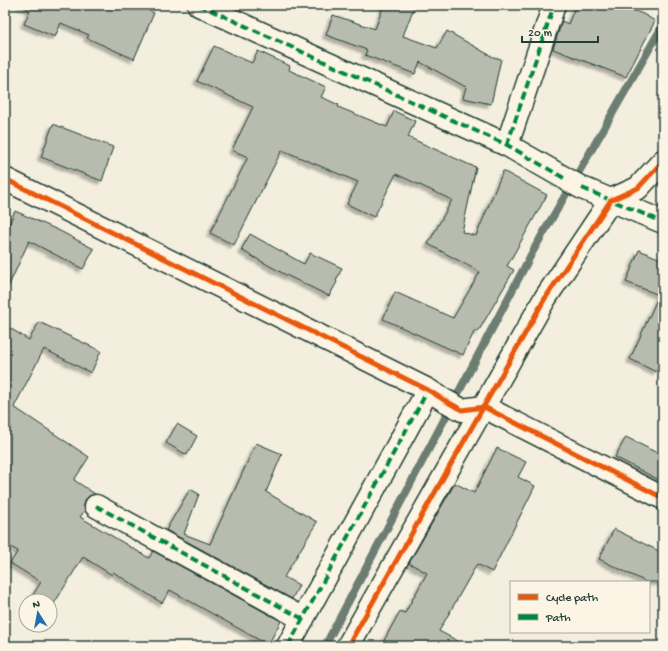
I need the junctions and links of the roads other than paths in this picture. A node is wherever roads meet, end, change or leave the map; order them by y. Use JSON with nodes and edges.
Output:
{"nodes":[{"id":1,"x":199,"y":5,"type":"edge"},
{"id":2,"x":554,"y":5,"type":"edge"},
{"id":3,"x":507,"y":145,"type":"junction"},
{"id":4,"x":663,"y":160,"type":"edge"},
{"id":5,"x":5,"y":179,"type":"edge"},
{"id":6,"x":611,"y":200,"type":"junction"},
{"id":7,"x":663,"y":222,"type":"edge"},
{"id":8,"x":445,"y":400,"type":"junction"},
{"id":9,"x":484,"y":407,"type":"junction"},
{"id":10,"x":663,"y":498,"type":"edge"},
{"id":11,"x":96,"y":506,"type":"dead end"},
{"id":12,"x":303,"y":619,"type":"junction"},
{"id":13,"x":288,"y":646,"type":"edge"},
{"id":14,"x":348,"y":646,"type":"edge"}],
"edges":[{"from":1,"to":3,"type":"street"},
{"from":2,"to":3,"type":"street"},
{"from":3,"to":6,"type":"street"},
{"from":4,"to":6,"type":"street"},
{"from":5,"to":8,"type":"street"},
{"from":6,"to":7,"type":"street"},
{"from":6,"to":9,"type":"street"},
{"from":8,"to":9,"type":"street"},
{"from":8,"to":12,"type":"street"},
{"from":9,"to":10,"type":"street"},
{"from":9,"to":14,"type":"street"},
{"from":11,"to":12,"type":"street"},
{"from":12,"to":13,"type":"street"}]}
